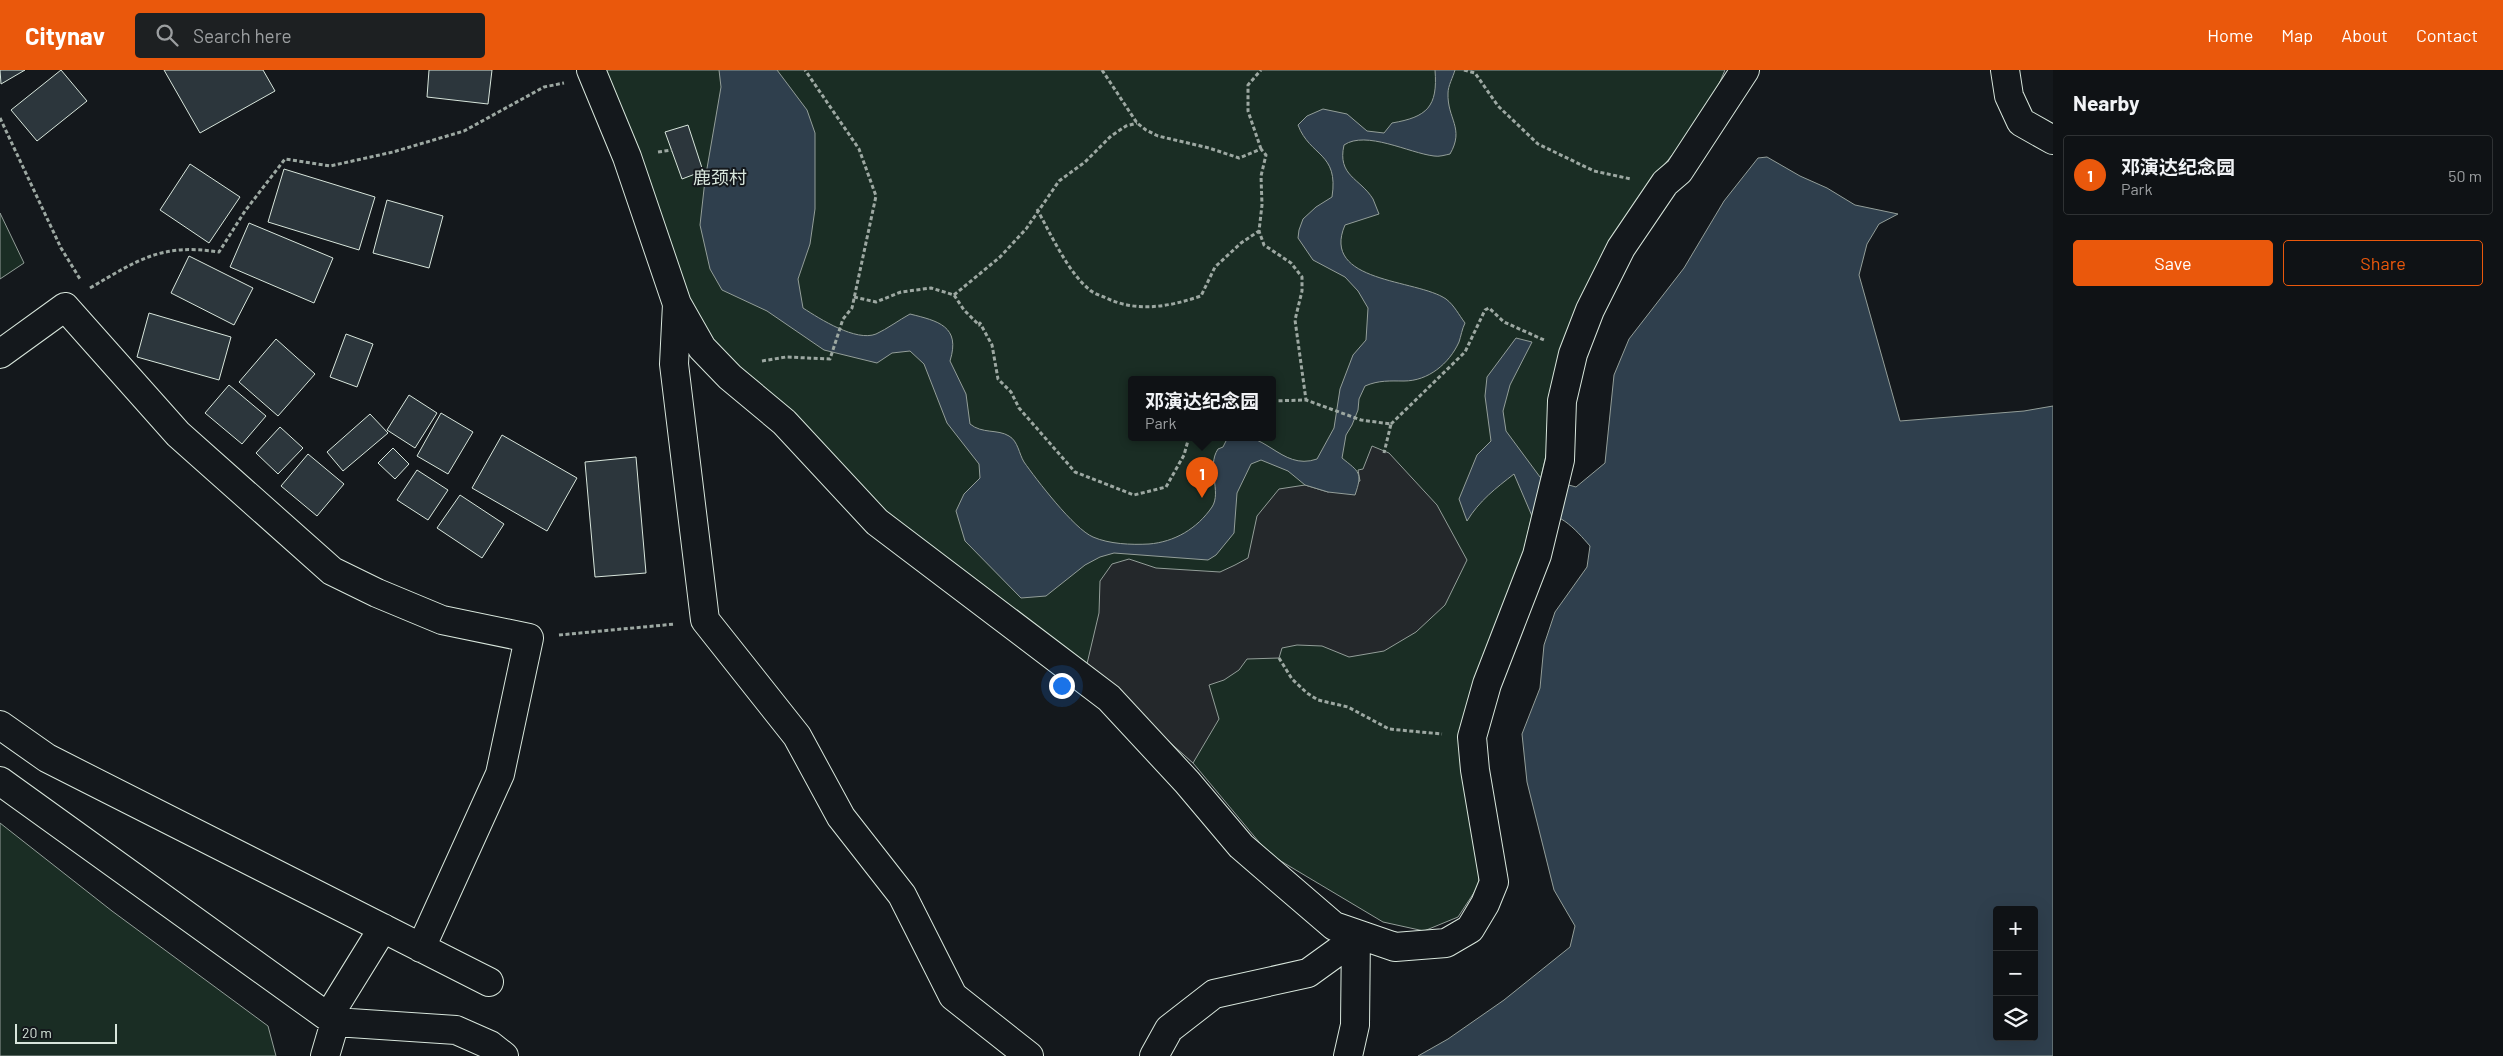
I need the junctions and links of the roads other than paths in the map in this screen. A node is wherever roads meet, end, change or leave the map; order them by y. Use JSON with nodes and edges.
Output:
{"nodes":[{"id":1,"x":1745,"y":70,"type":"edge"},
{"id":2,"x":2005,"y":70,"type":"edge"},
{"id":3,"x":593,"y":74,"type":"edge"},
{"id":4,"x":2053,"y":140,"type":"edge"},
{"id":5,"x":677,"y":304,"type":"junction"},
{"id":6,"x":0,"y":354,"type":"edge"},
{"id":7,"x":0,"y":725,"type":"edge"},
{"id":8,"x":0,"y":781,"type":"edge"},
{"id":9,"x":383,"y":928,"type":"junction"},
{"id":10,"x":1356,"y":934,"type":"junction"},
{"id":11,"x":421,"y":948,"type":"junction"},
{"id":12,"x":489,"y":982,"type":"dead end"},
{"id":13,"x":332,"y":1020,"type":"junction"},
{"id":14,"x":325,"y":1056,"type":"edge"},
{"id":15,"x":504,"y":1056,"type":"edge"},
{"id":16,"x":1029,"y":1056,"type":"edge"},
{"id":17,"x":1154,"y":1056,"type":"edge"},
{"id":18,"x":1348,"y":1056,"type":"edge"}],
"edges":[{"from":1,"to":10,"type":"street"},
{"from":2,"to":4,"type":"street"},
{"from":3,"to":5,"type":"street"},
{"from":5,"to":10,"type":"street"},
{"from":5,"to":16,"type":"street"},
{"from":6,"to":11,"type":"street"},
{"from":7,"to":9,"type":"street"},
{"from":8,"to":13,"type":"street"},
{"from":9,"to":11,"type":"street"},
{"from":9,"to":13,"type":"street"},
{"from":10,"to":17,"type":"street"},
{"from":10,"to":18,"type":"street"},
{"from":11,"to":12,"type":"street"},
{"from":13,"to":14,"type":"street"},
{"from":13,"to":15,"type":"street"}]}
